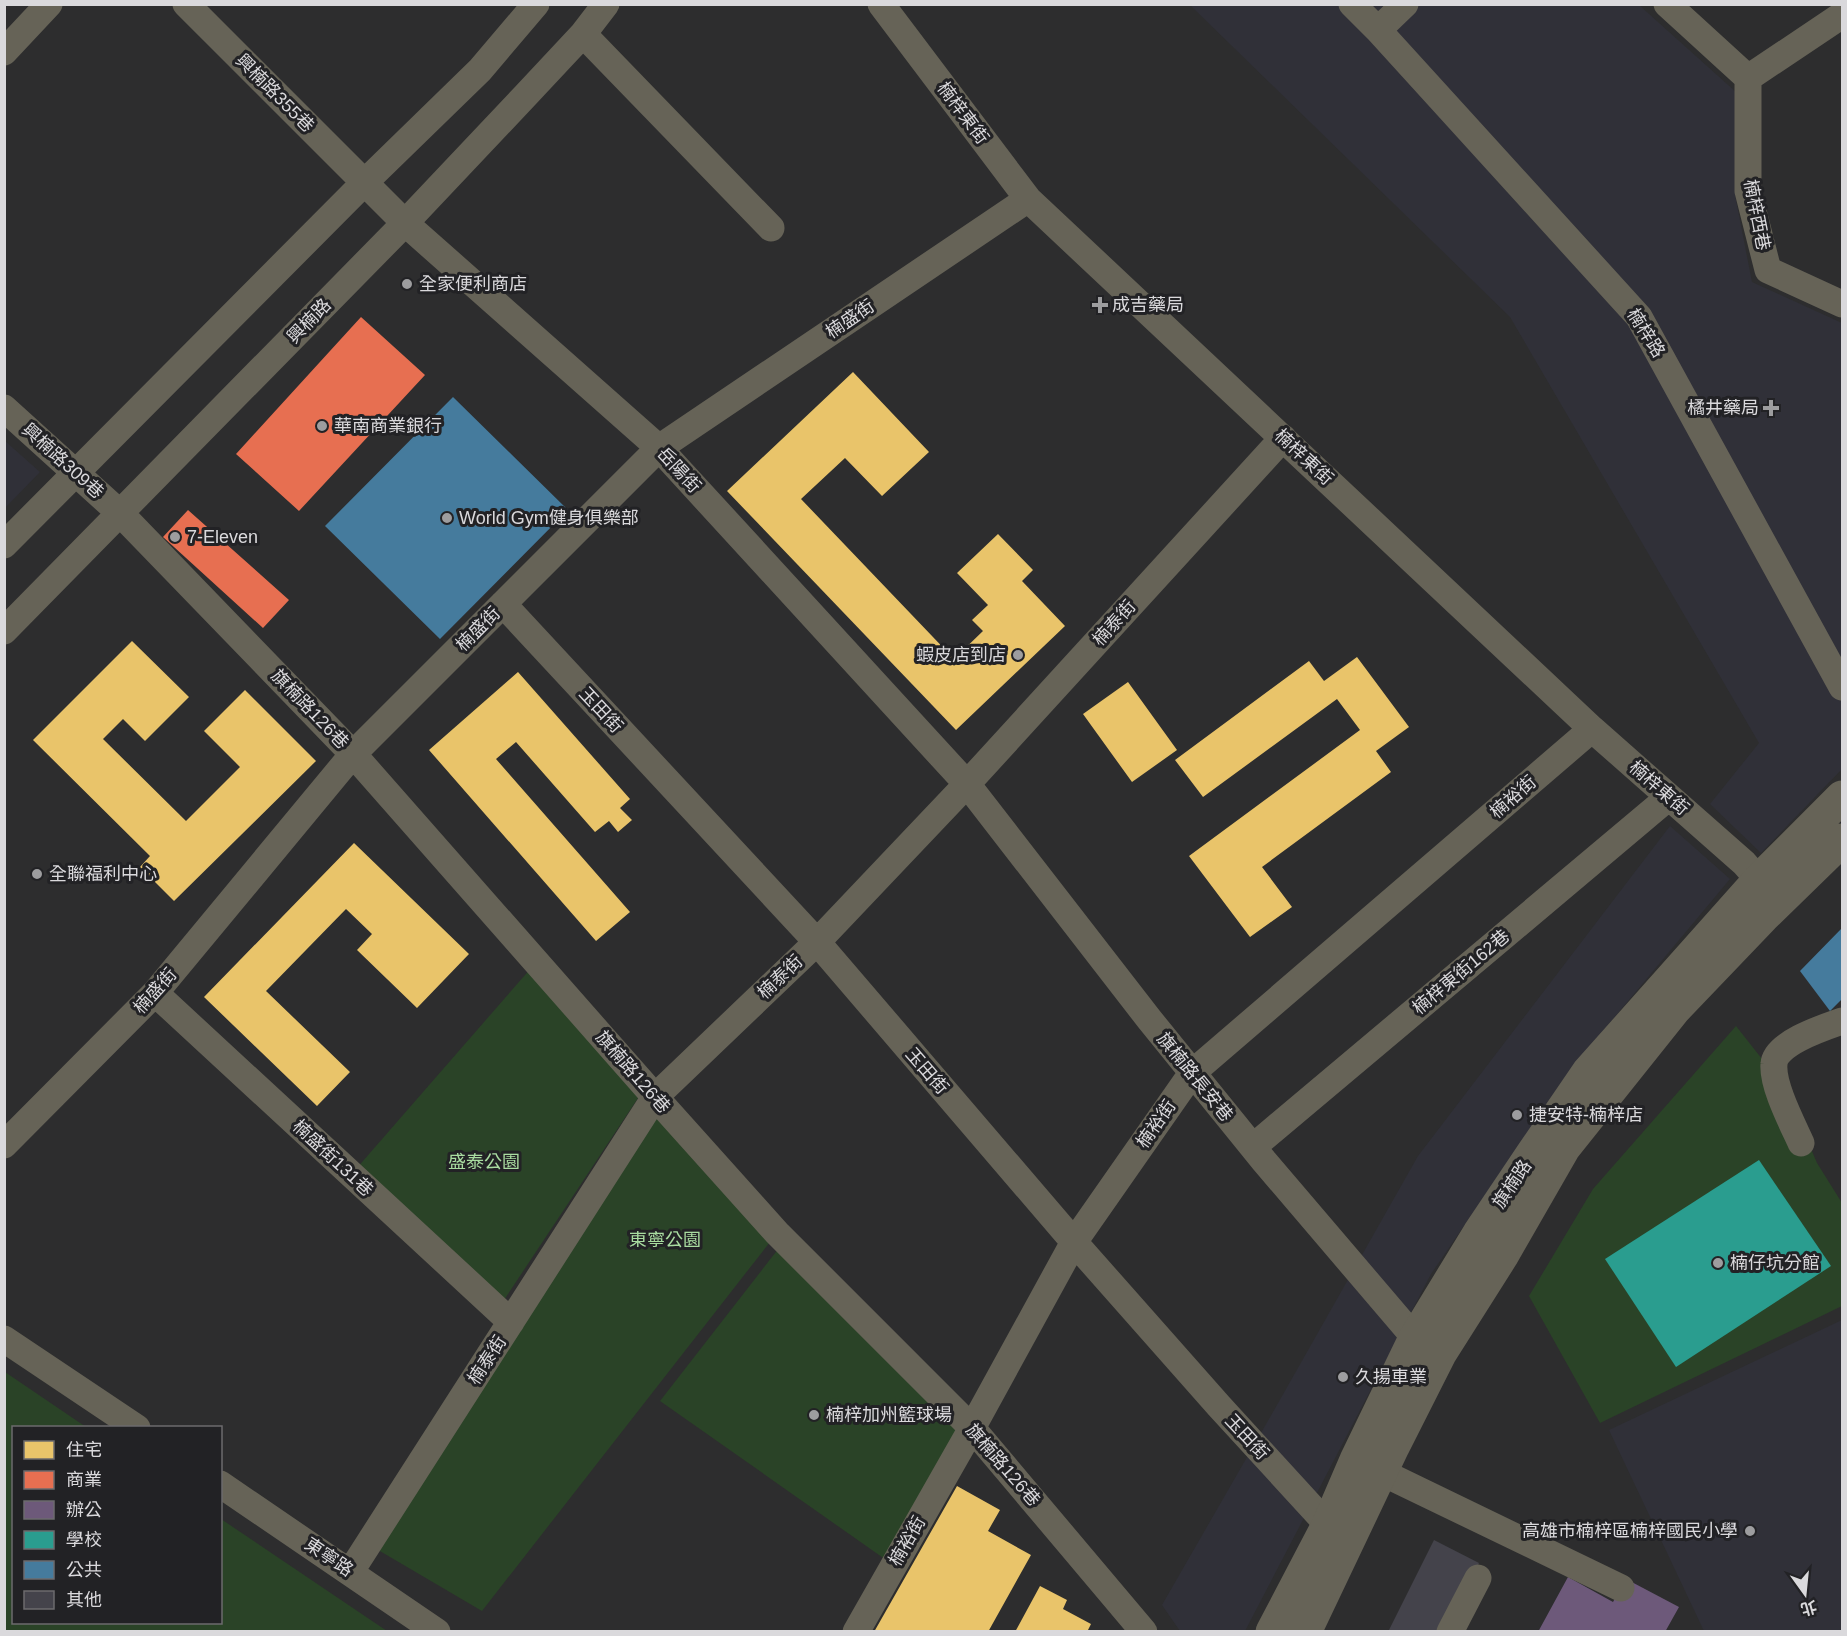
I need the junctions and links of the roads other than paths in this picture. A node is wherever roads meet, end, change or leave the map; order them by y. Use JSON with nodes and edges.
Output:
{"nodes":[{"id":1,"x":49,"y":4,"type":"edge"},
{"id":2,"x":186,"y":4,"type":"edge"},
{"id":3,"x":536,"y":4,"type":"edge"},
{"id":4,"x":606,"y":4,"type":"edge"},
{"id":5,"x":881,"y":4,"type":"edge"},
{"id":6,"x":1352,"y":4,"type":"edge"},
{"id":7,"x":1405,"y":4,"type":"edge"},
{"id":8,"x":1667,"y":4,"type":"edge"},
{"id":9,"x":1842,"y":15,"type":"edge"},
{"id":10,"x":1378,"y":30,"type":"junction"},
{"id":11,"x":583,"y":34,"type":"junction"},
{"id":12,"x":4,"y":52,"type":"edge"},
{"id":13,"x":1748,"y":78,"type":"junction"},
{"id":14,"x":364,"y":182,"type":"junction"},
{"id":15,"x":1028,"y":199,"type":"junction"},
{"id":16,"x":405,"y":223,"type":"junction"},
{"id":17,"x":771,"y":228,"type":"dead end"},
{"id":18,"x":1842,"y":304,"type":"edge"},
{"id":19,"x":4,"y":408,"type":"edge"},
{"id":20,"x":1283,"y":438,"type":"junction"},
{"id":21,"x":659,"y":448,"type":"junction"},
{"id":22,"x":77,"y":473,"type":"junction"},
{"id":23,"x":120,"y":514,"type":"junction"},
{"id":24,"x":4,"y":545,"type":"edge"},
{"id":25,"x":503,"y":604,"type":"junction"},
{"id":26,"x":4,"y":632,"type":"edge"},
{"id":27,"x":1842,"y":687,"type":"edge"},
{"id":28,"x":1592,"y":729,"type":"junction"},
{"id":29,"x":353,"y":754,"type":"junction"},
{"id":30,"x":968,"y":784,"type":"junction"},
{"id":31,"x":1670,"y":797,"type":"junction"},
{"id":32,"x":1842,"y":798,"type":"edge"},
{"id":33,"x":1842,"y":840,"type":"edge"},
{"id":34,"x":1760,"y":880,"type":"junction"},
{"id":35,"x":817,"y":942,"type":"junction"},
{"id":36,"x":155,"y":993,"type":"junction"},
{"id":37,"x":1842,"y":1021,"type":"edge"},
{"id":38,"x":1192,"y":1073,"type":"junction"},
{"id":39,"x":655,"y":1097,"type":"junction"},
{"id":40,"x":1801,"y":1143,"type":"dead end"},
{"id":41,"x":4,"y":1145,"type":"edge"},
{"id":42,"x":1253,"y":1147,"type":"junction"},
{"id":43,"x":1074,"y":1242,"type":"junction"},
{"id":44,"x":511,"y":1322,"type":"junction"},
{"id":45,"x":4,"y":1339,"type":"edge"},
{"id":46,"x":1427,"y":1346,"type":"junction"},
{"id":47,"x":134,"y":1426,"type":"edge"},
{"id":48,"x":972,"y":1428,"type":"junction"},
{"id":49,"x":1381,"y":1472,"type":"junction"},
{"id":50,"x":222,"y":1485,"type":"edge"},
{"id":51,"x":1339,"y":1531,"type":"junction"},
{"id":52,"x":351,"y":1571,"type":"junction"},
{"id":53,"x":1478,"y":1578,"type":"dead end"},
{"id":54,"x":1621,"y":1588,"type":"dead end"},
{"id":55,"x":437,"y":1632,"type":"edge"},
{"id":56,"x":856,"y":1632,"type":"edge"},
{"id":57,"x":1144,"y":1632,"type":"edge"},
{"id":58,"x":1272,"y":1632,"type":"edge"},
{"id":59,"x":1305,"y":1632,"type":"edge"},
{"id":60,"x":1450,"y":1632,"type":"edge"}],
"edges":[{"from":1,"to":12,"type":"street"},
{"from":2,"to":14,"type":"street","name":"興楠路355巷"},
{"from":3,"to":14,"type":"street"},
{"from":4,"to":11,"type":"street","name":"興楠路"},
{"from":5,"to":15,"type":"street","name":"楠梓東街"},
{"from":6,"to":10,"type":"street","name":"楠梓路"},
{"from":7,"to":10,"type":"street"},
{"from":8,"to":13,"type":"street"},
{"from":9,"to":13,"type":"street"},
{"from":10,"to":27,"type":"street","name":"楠梓路"},
{"from":11,"to":16,"type":"street","name":"興楠路"},
{"from":11,"to":17,"type":"street"},
{"from":13,"to":18,"type":"street","name":"楠梓西巷"},
{"from":14,"to":16,"type":"street","name":"岳陽街"},
{"from":14,"to":22,"type":"street"},
{"from":15,"to":20,"type":"street","name":"楠梓東街"},
{"from":15,"to":21,"type":"street","name":"楠盛街"},
{"from":16,"to":21,"type":"street","name":"岳陽街"},
{"from":16,"to":23,"type":"street","name":"興楠路"},
{"from":19,"to":22,"type":"street","name":"興楠路309巷"},
{"from":20,"to":28,"type":"street","name":"楠梓東街"},
{"from":20,"to":30,"type":"street","name":"楠泰街"},
{"from":21,"to":25,"type":"street","name":"楠盛街"},
{"from":21,"to":30,"type":"street","name":"岳陽街"},
{"from":22,"to":23,"type":"street","name":"興楠路309巷"},
{"from":22,"to":24,"type":"street"},
{"from":23,"to":26,"type":"street","name":"興楠路"},
{"from":23,"to":29,"type":"street","name":"旗楠路126巷"},
{"from":25,"to":29,"type":"street","name":"楠盛街"},
{"from":25,"to":35,"type":"street","name":"玉田街"},
{"from":28,"to":31,"type":"street","name":"楠梓東街"},
{"from":28,"to":38,"type":"street","name":"楠裕街"},
{"from":29,"to":36,"type":"street","name":"楠盛街"},
{"from":29,"to":39,"type":"street","name":"旗楠路126巷"},
{"from":30,"to":35,"type":"street","name":"楠泰街"},
{"from":30,"to":38,"type":"street","name":"旗楠路長安巷"},
{"from":31,"to":34,"type":"street","name":"楠梓東街"},
{"from":31,"to":42,"type":"street","name":"楠梓東街162巷"},
{"from":32,"to":34,"type":"main road","name":"旗楠路"},
{"from":33,"to":46,"type":"main road","name":"旗楠路"},
{"from":34,"to":46,"type":"main road","name":"旗楠路"},
{"from":35,"to":39,"type":"street","name":"楠泰街"},
{"from":35,"to":43,"type":"street","name":"玉田街"},
{"from":36,"to":41,"type":"street","name":"楠盛街"},
{"from":36,"to":44,"type":"street","name":"楠盛街131巷"},
{"from":37,"to":40,"type":"street"},
{"from":38,"to":42,"type":"street","name":"旗楠路長安巷"},
{"from":38,"to":43,"type":"street","name":"楠裕街"},
{"from":39,"to":44,"type":"street","name":"楠泰街"},
{"from":39,"to":48,"type":"street","name":"旗楠路126巷"},
{"from":42,"to":46,"type":"street","name":"旗楠路長安巷"},
{"from":43,"to":48,"type":"street","name":"楠裕街"},
{"from":43,"to":51,"type":"street","name":"玉田街"},
{"from":44,"to":52,"type":"street","name":"楠泰街"},
{"from":45,"to":47,"type":"street"},
{"from":46,"to":49,"type":"main road","name":"旗楠路"},
{"from":46,"to":51,"type":"main road","name":"旗楠路"},
{"from":48,"to":56,"type":"street","name":"楠裕街"},
{"from":48,"to":57,"type":"street","name":"旗楠路126巷"},
{"from":49,"to":51,"type":"main road","name":"旗楠路"},
{"from":49,"to":54,"type":"street"},
{"from":50,"to":52,"type":"street","name":"東寧路"},
{"from":51,"to":58,"type":"main road","name":"旗楠路"},
{"from":51,"to":59,"type":"main road","name":"旗楠路"},
{"from":52,"to":55,"type":"street","name":"東寧路"},
{"from":53,"to":60,"type":"street"}]}
